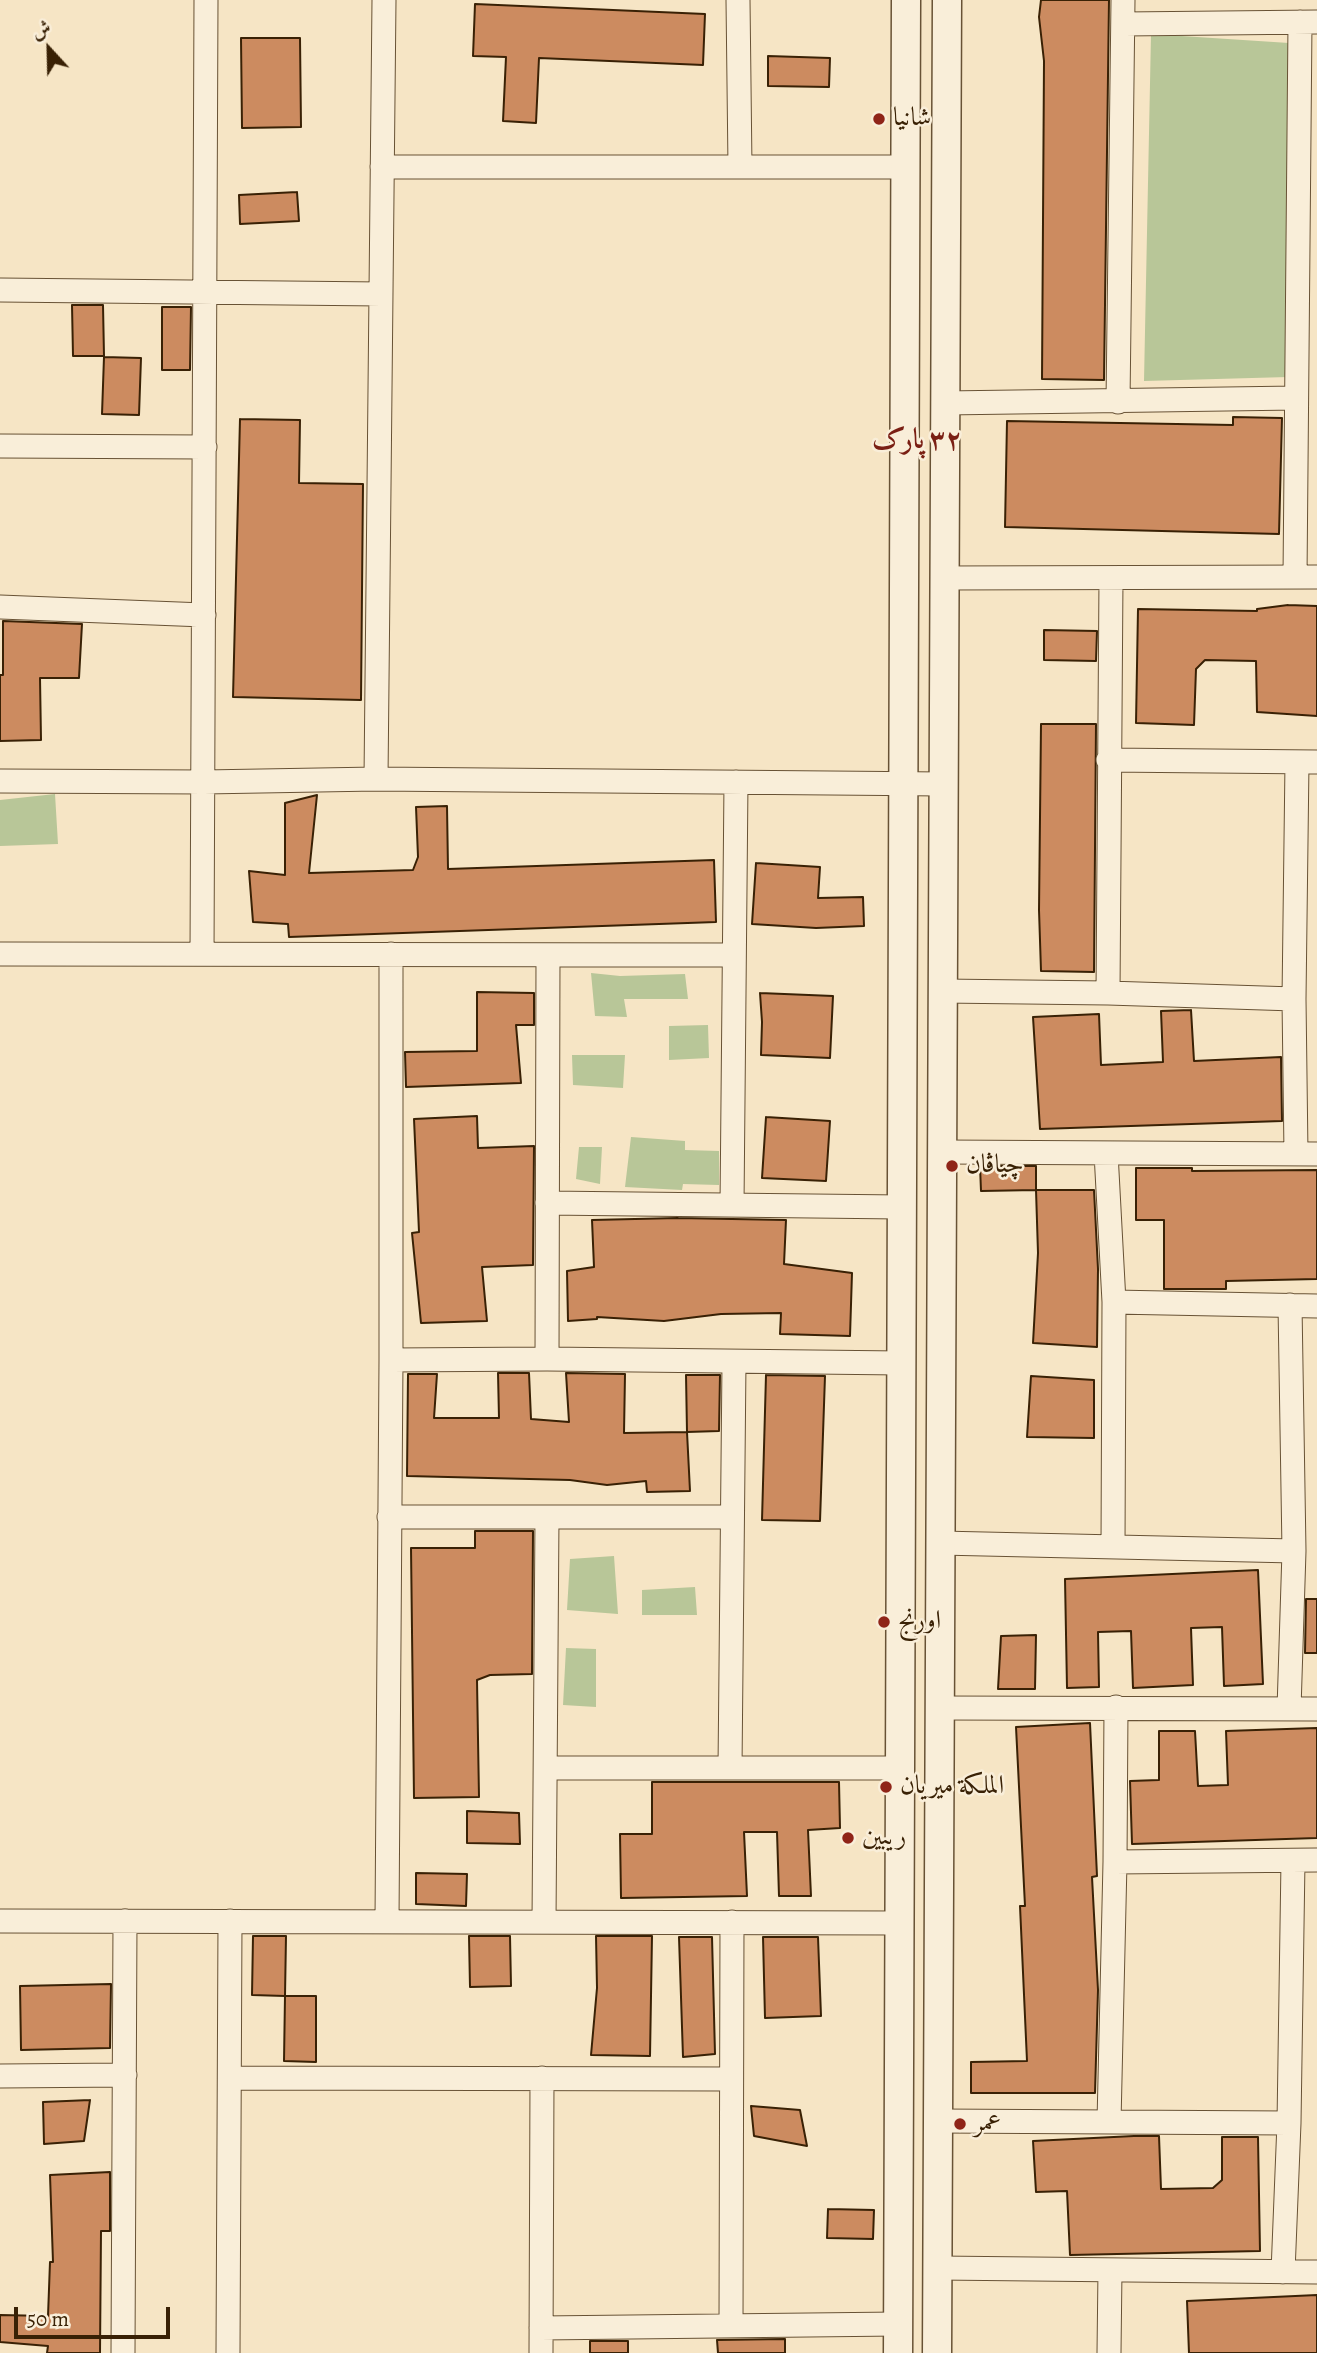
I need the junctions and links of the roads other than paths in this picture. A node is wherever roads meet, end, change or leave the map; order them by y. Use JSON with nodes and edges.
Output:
{"nodes":[{"id":1,"x":206,"y":0,"type":"edge"},
{"id":2,"x":384,"y":0,"type":"edge"},
{"id":3,"x":738,"y":0,"type":"edge"},
{"id":4,"x":1124,"y":0,"type":"edge"},
{"id":5,"x":906,"y":10,"type":"edge"},
{"id":6,"x":947,"y":11,"type":"edge"},
{"id":7,"x":1308,"y":22,"type":"edge"},
{"id":8,"x":1124,"y":24,"type":"junction"},
{"id":9,"x":382,"y":167,"type":"junction"},
{"id":10,"x":740,"y":167,"type":"junction"},
{"id":11,"x":905,"y":167,"type":"junction"},
{"id":12,"x":0,"y":290,"type":"edge"},
{"id":13,"x":206,"y":292,"type":"junction"},
{"id":14,"x":381,"y":294,"type":"junction"},
{"id":15,"x":1296,"y":398,"type":"junction"},
{"id":16,"x":1118,"y":402,"type":"junction"},
{"id":17,"x":945,"y":403,"type":"junction"},
{"id":18,"x":0,"y":446,"type":"edge"},
{"id":19,"x":205,"y":447,"type":"junction"},
{"id":20,"x":1306,"y":577,"type":"edge"},
{"id":21,"x":944,"y":578,"type":"junction"},
{"id":22,"x":1111,"y":578,"type":"junction"},
{"id":23,"x":0,"y":607,"type":"edge"},
{"id":24,"x":204,"y":615,"type":"junction"},
{"id":25,"x":1108,"y":760,"type":"junction"},
{"id":26,"x":1307,"y":762,"type":"edge"},
{"id":27,"x":376,"y":779,"type":"junction"},
{"id":28,"x":0,"y":780,"type":"edge"},
{"id":29,"x":204,"y":782,"type":"junction"},
{"id":30,"x":736,"y":782,"type":"junction"},
{"id":31,"x":903,"y":784,"type":"junction"},
{"id":32,"x":943,"y":784,"type":"junction"},
{"id":33,"x":0,"y":954,"type":"edge"},
{"id":34,"x":202,"y":954,"type":"junction"},
{"id":35,"x":391,"y":954,"type":"junction"},
{"id":36,"x":548,"y":955,"type":"junction"},
{"id":37,"x":734,"y":955,"type":"junction"},
{"id":38,"x":942,"y":991,"type":"junction"},
{"id":39,"x":1108,"y":993,"type":"junction"},
{"id":40,"x":1294,"y":999,"type":"junction"},
{"id":41,"x":942,"y":1152,"type":"junction"},
{"id":42,"x":1106,"y":1153,"type":"junction"},
{"id":43,"x":1307,"y":1154,"type":"edge"},
{"id":44,"x":547,"y":1203,"type":"junction"},
{"id":45,"x":732,"y":1205,"type":"junction"},
{"id":46,"x":901,"y":1207,"type":"junction"},
{"id":47,"x":1114,"y":1301,"type":"junction"},
{"id":48,"x":1290,"y":1305,"type":"junction"},
{"id":49,"x":1317,"y":1306,"type":"edge"},
{"id":50,"x":547,"y":1359,"type":"junction"},
{"id":51,"x":391,"y":1360,"type":"junction"},
{"id":52,"x":734,"y":1362,"type":"junction"},
{"id":53,"x":901,"y":1363,"type":"junction"},
{"id":54,"x":389,"y":1517,"type":"junction"},
{"id":55,"x":547,"y":1517,"type":"junction"},
{"id":56,"x":732,"y":1517,"type":"junction"},
{"id":57,"x":940,"y":1543,"type":"junction"},
{"id":58,"x":1113,"y":1547,"type":"junction"},
{"id":59,"x":1294,"y":1551,"type":"junction"},
{"id":60,"x":940,"y":1633,"type":"junction"},
{"id":61,"x":900,"y":1635,"type":"junction"},
{"id":62,"x":939,"y":1707,"type":"junction"},
{"id":63,"x":1116,"y":1707,"type":"junction"},
{"id":64,"x":1289,"y":1709,"type":"junction"},
{"id":65,"x":1317,"y":1709,"type":"edge"},
{"id":66,"x":547,"y":1768,"type":"junction"},
{"id":67,"x":730,"y":1768,"type":"junction"},
{"id":68,"x":899,"y":1768,"type":"junction"},
{"id":69,"x":1317,"y":1860,"type":"edge"},
{"id":70,"x":1293,"y":1861,"type":"junction"},
{"id":71,"x":1115,"y":1862,"type":"junction"},
{"id":72,"x":0,"y":1921,"type":"edge"},
{"id":73,"x":125,"y":1921,"type":"junction"},
{"id":74,"x":230,"y":1921,"type":"junction"},
{"id":75,"x":387,"y":1922,"type":"junction"},
{"id":76,"x":544,"y":1922,"type":"junction"},
{"id":77,"x":732,"y":1922,"type":"junction"},
{"id":78,"x":899,"y":1923,"type":"junction"},
{"id":79,"x":0,"y":2076,"type":"edge"},
{"id":80,"x":125,"y":2076,"type":"junction"},
{"id":81,"x":230,"y":2078,"type":"junction"},
{"id":82,"x":542,"y":2078,"type":"junction"},
{"id":83,"x":731,"y":2079,"type":"junction"},
{"id":84,"x":938,"y":2121,"type":"junction"},
{"id":85,"x":1109,"y":2122,"type":"junction"},
{"id":86,"x":1289,"y":2123,"type":"junction"},
{"id":87,"x":937,"y":2269,"type":"junction"},
{"id":88,"x":1110,"y":2270,"type":"junction"},
{"id":89,"x":1283,"y":2272,"type":"junction"},
{"id":90,"x":1317,"y":2272,"type":"edge"},
{"id":91,"x":731,"y":2324,"type":"junction"},
{"id":92,"x":898,"y":2324,"type":"junction"},
{"id":93,"x":541,"y":2328,"type":"junction"},
{"id":94,"x":123,"y":2353,"type":"edge"},
{"id":95,"x":228,"y":2353,"type":"edge"},
{"id":96,"x":541,"y":2353,"type":"edge"},
{"id":97,"x":898,"y":2353,"type":"edge"},
{"id":98,"x":937,"y":2353,"type":"edge"},
{"id":99,"x":1109,"y":2353,"type":"edge"}],
"edges":[{"from":1,"to":13,"type":"street"},
{"from":2,"to":9,"type":"street"},
{"from":3,"to":10,"type":"street"},
{"from":4,"to":8,"type":"street"},
{"from":5,"to":6,"type":"street"},
{"from":5,"to":11,"type":"street"},
{"from":6,"to":17,"type":"street"},
{"from":7,"to":8,"type":"street"},
{"from":7,"to":15,"type":"street"},
{"from":8,"to":16,"type":"street"},
{"from":9,"to":10,"type":"street"},
{"from":9,"to":14,"type":"street"},
{"from":10,"to":11,"type":"street"},
{"from":11,"to":31,"type":"street"},
{"from":12,"to":13,"type":"street"},
{"from":13,"to":14,"type":"street"},
{"from":13,"to":19,"type":"street"},
{"from":14,"to":27,"type":"street"},
{"from":15,"to":16,"type":"street"},
{"from":15,"to":20,"type":"street"},
{"from":16,"to":17,"type":"street"},
{"from":17,"to":21,"type":"street"},
{"from":18,"to":19,"type":"street"},
{"from":19,"to":24,"type":"street"},
{"from":20,"to":22,"type":"street"},
{"from":21,"to":22,"type":"street"},
{"from":21,"to":32,"type":"street"},
{"from":22,"to":25,"type":"street"},
{"from":23,"to":24,"type":"street"},
{"from":24,"to":29,"type":"street"},
{"from":25,"to":26,"type":"street"},
{"from":25,"to":39,"type":"street"},
{"from":26,"to":40,"type":"street"},
{"from":27,"to":29,"type":"street"},
{"from":27,"to":30,"type":"street"},
{"from":28,"to":29,"type":"street"},
{"from":29,"to":34,"type":"street"},
{"from":30,"to":31,"type":"street"},
{"from":30,"to":37,"type":"street"},
{"from":31,"to":32,"type":"street"},
{"from":31,"to":46,"type":"street"},
{"from":32,"to":38,"type":"street"},
{"from":33,"to":34,"type":"street"},
{"from":34,"to":35,"type":"street"},
{"from":35,"to":36,"type":"street"},
{"from":35,"to":51,"type":"street"},
{"from":36,"to":37,"type":"street"},
{"from":36,"to":44,"type":"street"},
{"from":37,"to":45,"type":"street"},
{"from":38,"to":39,"type":"street"},
{"from":38,"to":41,"type":"street"},
{"from":39,"to":40,"type":"street"},
{"from":40,"to":43,"type":"street"},
{"from":41,"to":42,"type":"street"},
{"from":41,"to":57,"type":"street"},
{"from":42,"to":43,"type":"street"},
{"from":42,"to":47,"type":"street"},
{"from":44,"to":45,"type":"street"},
{"from":44,"to":50,"type":"street"},
{"from":45,"to":46,"type":"street"},
{"from":46,"to":53,"type":"street"},
{"from":47,"to":48,"type":"street"},
{"from":47,"to":58,"type":"street"},
{"from":48,"to":49,"type":"street"},
{"from":48,"to":59,"type":"street"},
{"from":50,"to":51,"type":"street"},
{"from":50,"to":52,"type":"street"},
{"from":51,"to":54,"type":"street"},
{"from":52,"to":53,"type":"street"},
{"from":52,"to":56,"type":"street"},
{"from":53,"to":61,"type":"street"},
{"from":54,"to":55,"type":"street"},
{"from":54,"to":75,"type":"street"},
{"from":55,"to":56,"type":"street"},
{"from":55,"to":66,"type":"street"},
{"from":56,"to":67,"type":"street"},
{"from":57,"to":58,"type":"street"},
{"from":57,"to":60,"type":"street"},
{"from":58,"to":59,"type":"street"},
{"from":59,"to":64,"type":"street"},
{"from":60,"to":61,"type":"street"},
{"from":60,"to":62,"type":"street"},
{"from":61,"to":68,"type":"street"},
{"from":62,"to":63,"type":"street"},
{"from":62,"to":84,"type":"street"},
{"from":63,"to":64,"type":"street"},
{"from":63,"to":71,"type":"street"},
{"from":64,"to":65,"type":"street"},
{"from":66,"to":67,"type":"street"},
{"from":66,"to":76,"type":"street"},
{"from":67,"to":68,"type":"street"},
{"from":68,"to":78,"type":"street"},
{"from":69,"to":70,"type":"street"},
{"from":70,"to":71,"type":"street"},
{"from":70,"to":86,"type":"street"},
{"from":71,"to":85,"type":"street"},
{"from":72,"to":73,"type":"street"},
{"from":73,"to":74,"type":"street"},
{"from":73,"to":80,"type":"street"},
{"from":74,"to":75,"type":"street"},
{"from":74,"to":81,"type":"street"},
{"from":75,"to":76,"type":"street"},
{"from":76,"to":77,"type":"street"},
{"from":77,"to":78,"type":"street"},
{"from":77,"to":83,"type":"street"},
{"from":78,"to":92,"type":"street"},
{"from":79,"to":80,"type":"street"},
{"from":80,"to":94,"type":"street"},
{"from":81,"to":82,"type":"street"},
{"from":81,"to":95,"type":"street"},
{"from":82,"to":83,"type":"street"},
{"from":82,"to":93,"type":"street"},
{"from":83,"to":91,"type":"street"},
{"from":84,"to":85,"type":"street"},
{"from":84,"to":87,"type":"street"},
{"from":85,"to":86,"type":"street"},
{"from":86,"to":89,"type":"street"},
{"from":87,"to":88,"type":"street"},
{"from":87,"to":98,"type":"street"},
{"from":88,"to":89,"type":"street"},
{"from":88,"to":99,"type":"street"},
{"from":89,"to":90,"type":"street"},
{"from":91,"to":92,"type":"street"},
{"from":91,"to":93,"type":"street"},
{"from":92,"to":97,"type":"street"},
{"from":93,"to":96,"type":"street"}]}
